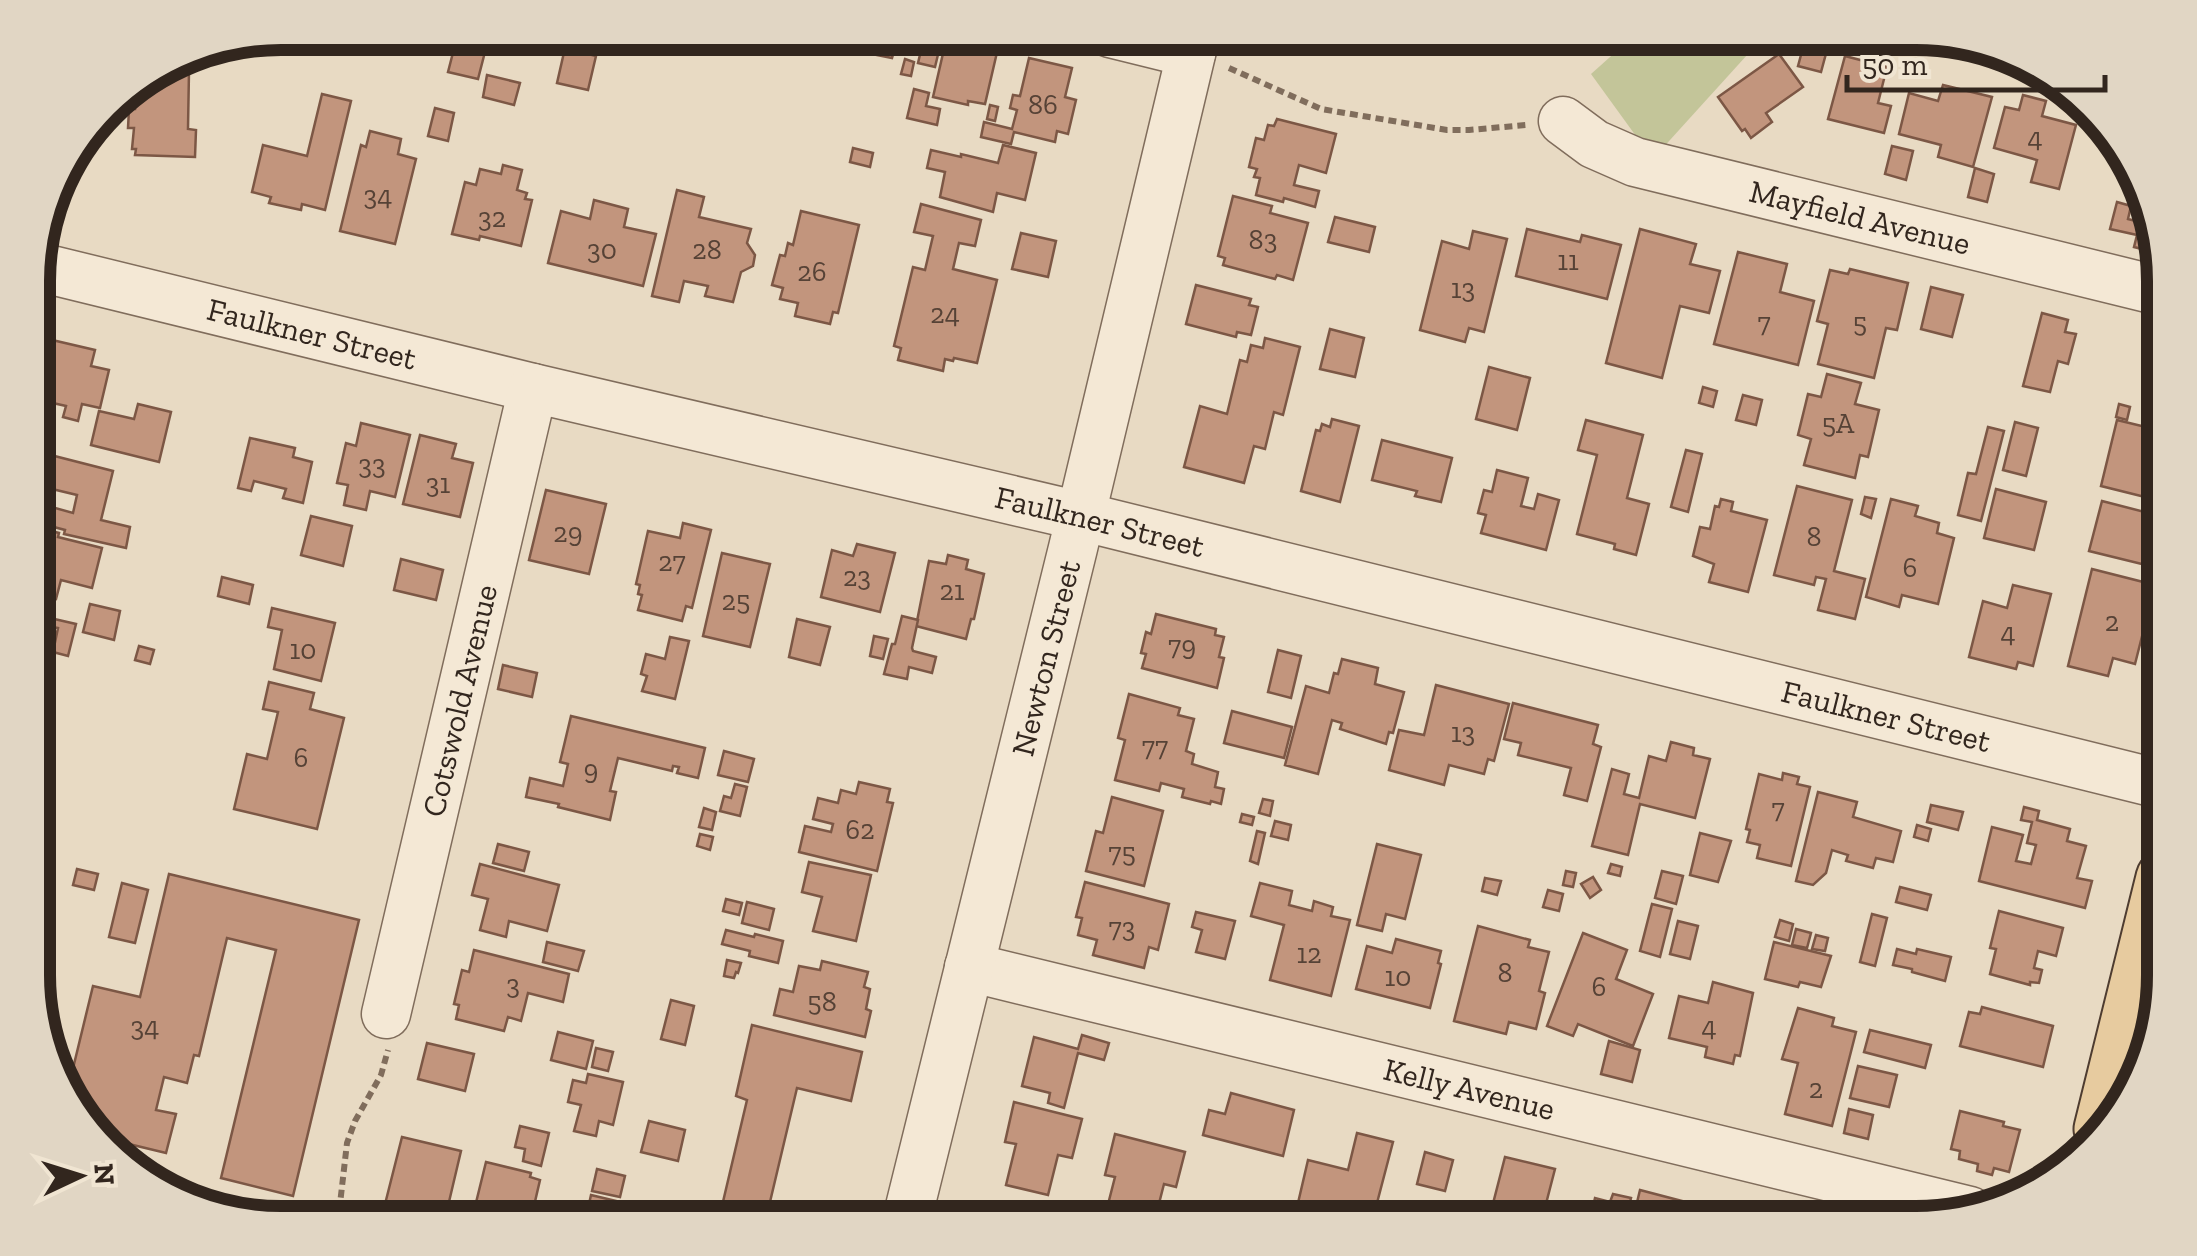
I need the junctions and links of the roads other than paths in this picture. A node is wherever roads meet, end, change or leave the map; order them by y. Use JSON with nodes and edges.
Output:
{"nodes":[{"id":1,"x":1202,"y":50,"type":"edge"},
{"id":2,"x":1564,"y":121,"type":"dead end"},
{"id":3,"x":51,"y":270,"type":"edge"},
{"id":4,"x":2147,"y":288,"type":"edge"},
{"id":5,"x":533,"y":388,"type":"junction"},
{"id":6,"x":1080,"y":516,"type":"junction"},
{"id":7,"x":2147,"y":781,"type":"edge"},
{"id":8,"x":2147,"y":947,"type":"edge"},
{"id":9,"x":969,"y":967,"type":"junction"},
{"id":10,"x":387,"y":1031,"type":"road end"},
{"id":11,"x":2109,"y":1101,"type":"edge"},
{"id":12,"x":1943,"y":1204,"type":"edge"},
{"id":13,"x":910,"y":1206,"type":"edge"}],
"edges":[{"from":1,"to":6,"type":"street","name":"Newton Street"},
{"from":2,"to":4,"type":"street","name":"Mayfield Avenue"},
{"from":3,"to":5,"type":"street","name":"Faulkner Street"},
{"from":5,"to":6,"type":"street","name":"Faulkner Street"},
{"from":5,"to":10,"type":"street","name":"Cotswold Avenue"},
{"from":6,"to":7,"type":"street","name":"Faulkner Street"},
{"from":6,"to":9,"type":"street","name":"Newton Street"},
{"from":8,"to":11,"type":"main road"},
{"from":9,"to":12,"type":"street","name":"Kelly Avenue"},
{"from":9,"to":13,"type":"street","name":"Newton Street"}]}
